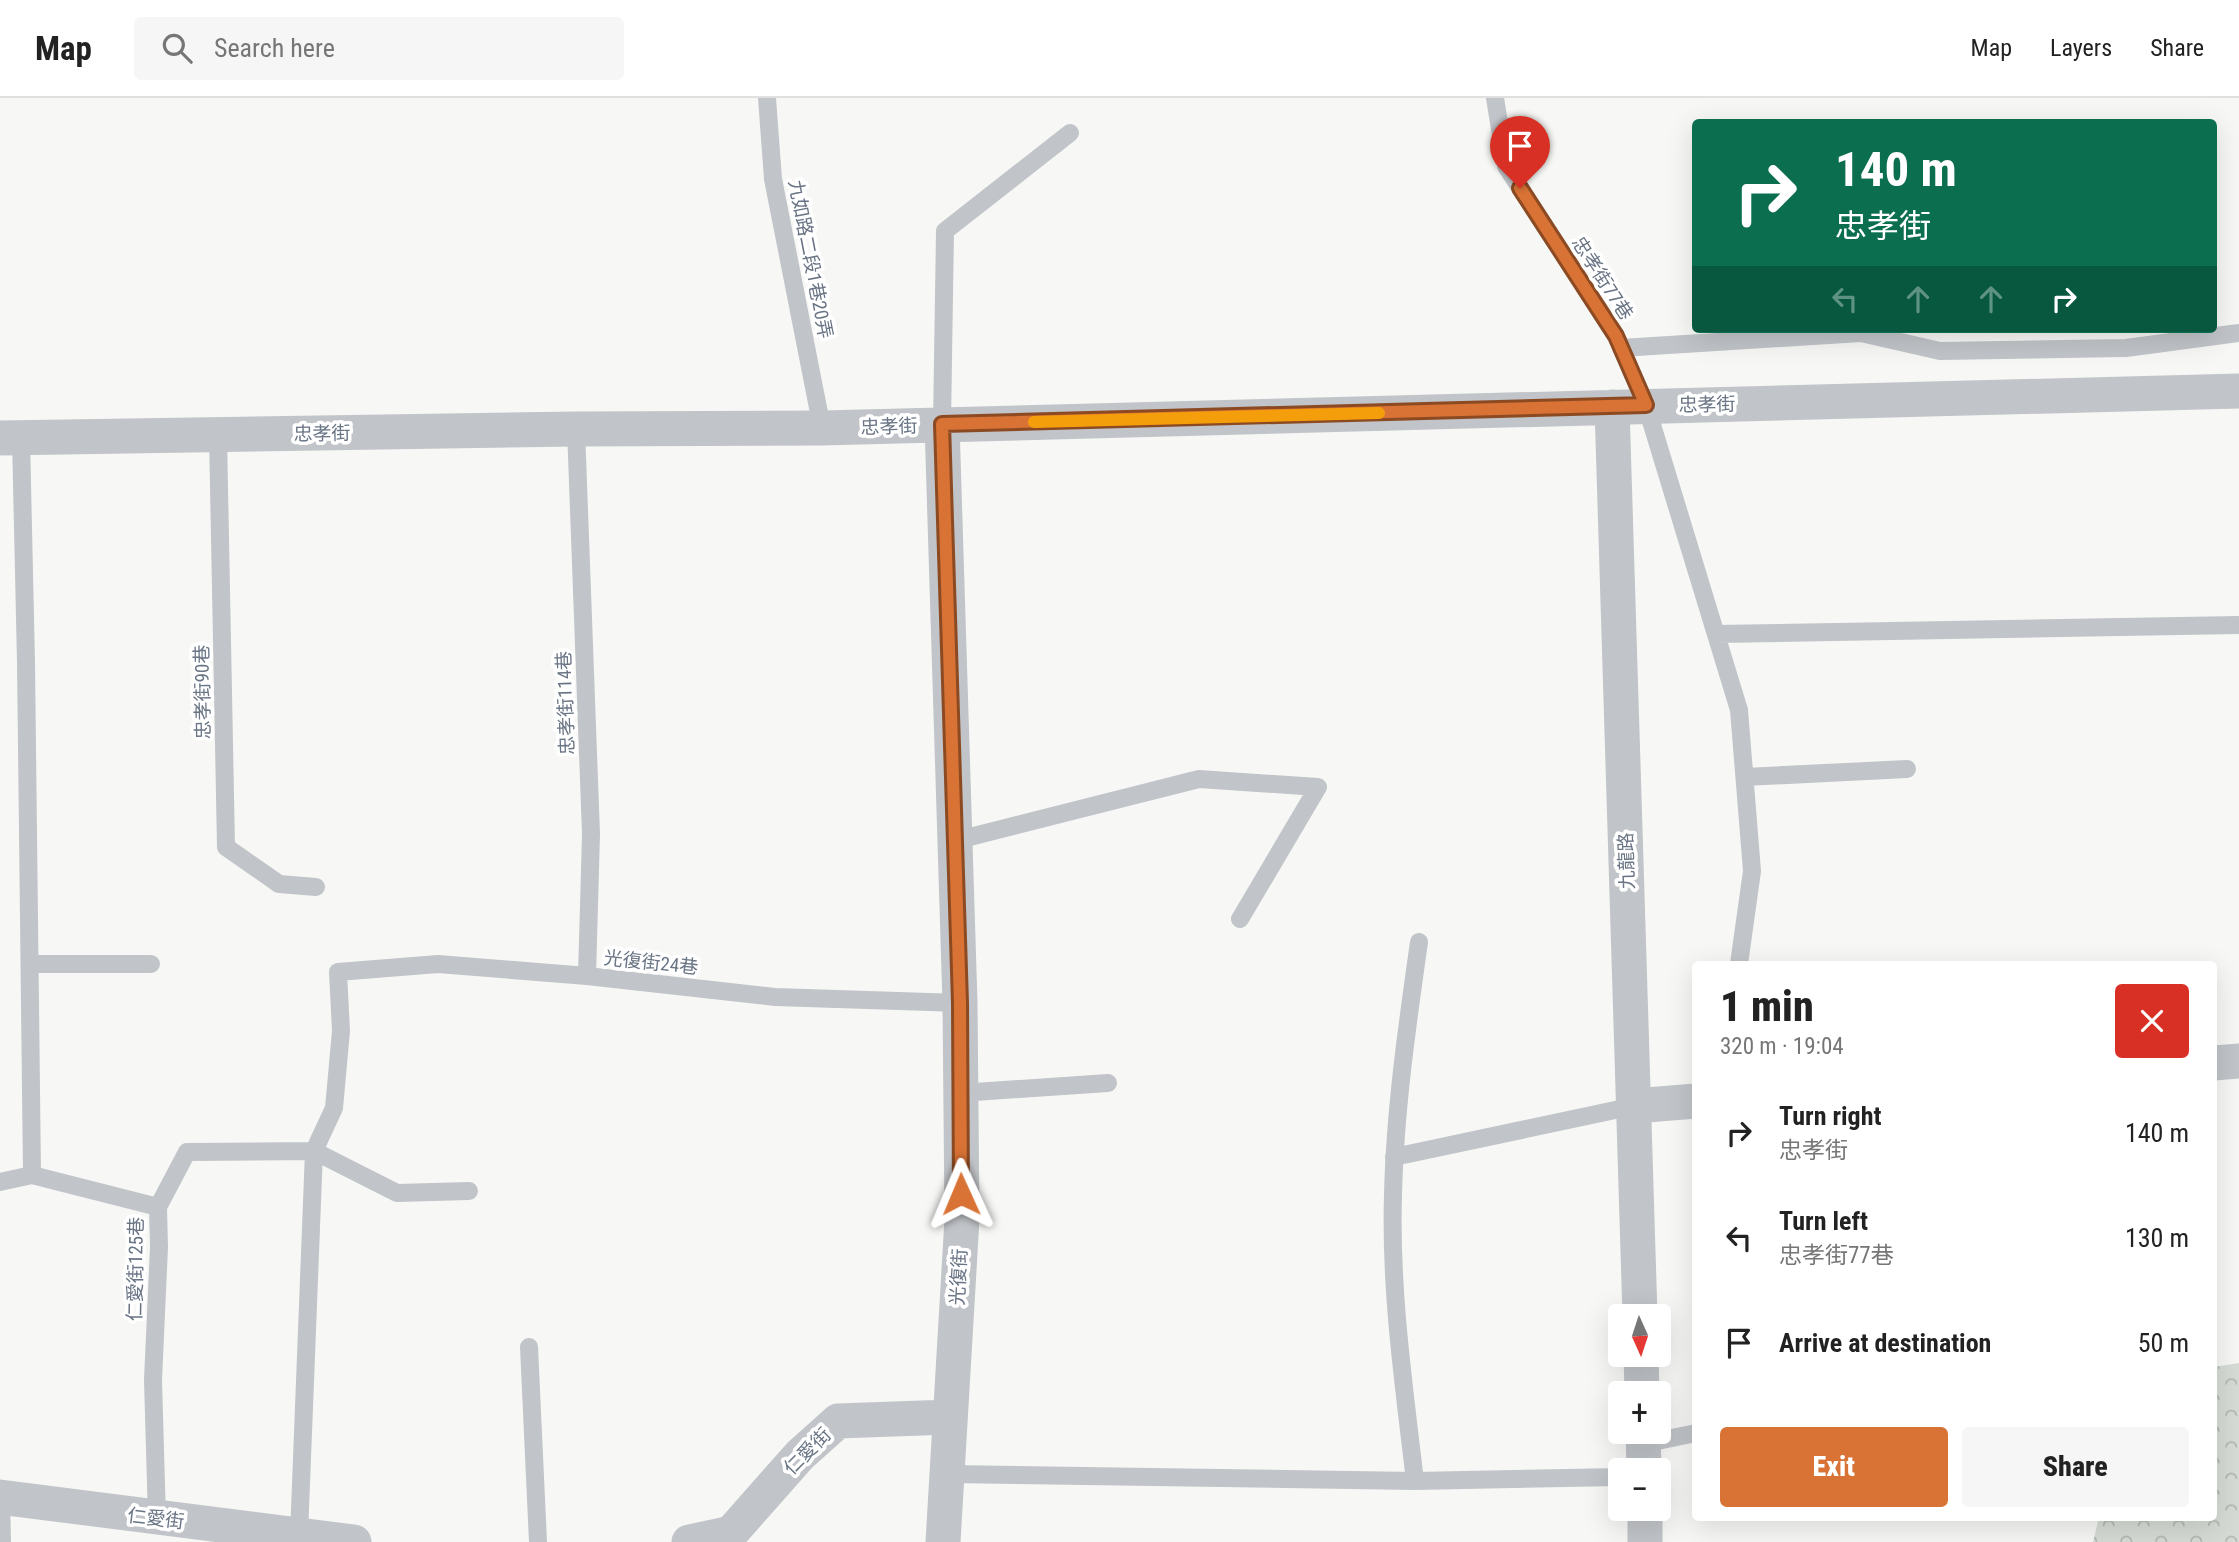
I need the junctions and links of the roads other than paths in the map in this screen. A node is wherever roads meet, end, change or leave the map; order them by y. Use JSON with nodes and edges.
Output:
{"nodes":[{"id":1,"x":767,"y":98,"type":"edge"},
{"id":2,"x":1495,"y":98,"type":"edge"},
{"id":3,"x":1070,"y":133,"type":"dead end"},
{"id":4,"x":2239,"y":333,"type":"edge"},
{"id":5,"x":1621,"y":348,"type":"junction"},
{"id":6,"x":2239,"y":391,"type":"edge"},
{"id":7,"x":1646,"y":405,"type":"junction"},
{"id":8,"x":1612,"y":407,"type":"junction"},
{"id":9,"x":942,"y":424,"type":"junction"},
{"id":10,"x":822,"y":428,"type":"junction"},
{"id":11,"x":576,"y":429,"type":"junction"},
{"id":12,"x":218,"y":435,"type":"junction"},
{"id":13,"x":10,"y":438,"type":"edge"},
{"id":14,"x":2239,"y":625,"type":"edge"},
{"id":15,"x":1716,"y":634,"type":"junction"},
{"id":16,"x":1907,"y":769,"type":"dead end"},
{"id":17,"x":1745,"y":777,"type":"junction"},
{"id":18,"x":954,"y":841,"type":"junction"},
{"id":19,"x":316,"y":887,"type":"dead end"},
{"id":20,"x":1240,"y":919,"type":"dead end"},
{"id":21,"x":1419,"y":942,"type":"dead end"},
{"id":22,"x":1739,"y":961,"type":"edge"},
{"id":23,"x":30,"y":964,"type":"junction"},
{"id":24,"x":151,"y":964,"type":"dead end"},
{"id":25,"x":587,"y":976,"type":"junction"},
{"id":26,"x":960,"y":1003,"type":"junction"},
{"id":27,"x":2239,"y":1061,"type":"edge"},
{"id":28,"x":2217,"y":1063,"type":"edge"},
{"id":29,"x":1108,"y":1083,"type":"dead end"},
{"id":30,"x":960,"y":1093,"type":"junction"},
{"id":31,"x":1692,"y":1101,"type":"edge"},
{"id":32,"x":1634,"y":1106,"type":"junction"},
{"id":33,"x":314,"y":1151,"type":"junction"},
{"id":34,"x":1394,"y":1157,"type":"junction"},
{"id":35,"x":32,"y":1175,"type":"junction"},
{"id":36,"x":0,"y":1182,"type":"edge"},
{"id":37,"x":469,"y":1191,"type":"dead end"},
{"id":38,"x":158,"y":1207,"type":"junction"},
{"id":39,"x":1640,"y":1304,"type":"edge"},
{"id":40,"x":529,"y":1348,"type":"dead end"},
{"id":41,"x":950,"y":1417,"type":"junction"},
{"id":42,"x":1692,"y":1434,"type":"edge"},
{"id":43,"x":1644,"y":1448,"type":"edge"},
{"id":44,"x":947,"y":1474,"type":"junction"},
{"id":45,"x":1608,"y":1477,"type":"edge"},
{"id":46,"x":1415,"y":1481,"type":"junction"},
{"id":47,"x":0,"y":1497,"type":"edge"},
{"id":48,"x":157,"y":1519,"type":"junction"},
{"id":49,"x":1645,"y":1521,"type":"edge"},
{"id":50,"x":299,"y":1535,"type":"junction"},
{"id":51,"x":2,"y":1542,"type":"edge"},
{"id":52,"x":354,"y":1542,"type":"edge"},
{"id":53,"x":538,"y":1542,"type":"edge"},
{"id":54,"x":689,"y":1542,"type":"edge"},
{"id":55,"x":943,"y":1542,"type":"edge"},
{"id":56,"x":1645,"y":1542,"type":"edge"}],
"edges":[{"from":1,"to":10,"type":"lane","name":"九如路二段1巷20弄"},
{"from":2,"to":5,"type":"lane","name":"忠孝街77巷"},
{"from":3,"to":9,"type":"lane"},
{"from":4,"to":5,"type":"lane"},
{"from":5,"to":7,"type":"lane","name":"忠孝街77巷"},
{"from":6,"to":7,"type":"street","name":"忠孝街"},
{"from":7,"to":8,"type":"street","name":"忠孝街"},
{"from":7,"to":15,"type":"lane","name":"忠孝街77巷"},
{"from":8,"to":9,"type":"street","name":"忠孝街"},
{"from":8,"to":32,"type":"street","name":"九龍路"},
{"from":9,"to":10,"type":"street","name":"忠孝街"},
{"from":9,"to":18,"type":"street","name":"光復街"},
{"from":10,"to":11,"type":"street","name":"忠孝街"},
{"from":11,"to":12,"type":"street","name":"忠孝街"},
{"from":11,"to":25,"type":"lane","name":"忠孝街114巷"},
{"from":12,"to":13,"type":"street","name":"忠孝街"},
{"from":12,"to":19,"type":"lane","name":"忠孝街90巷"},
{"from":13,"to":23,"type":"lane"},
{"from":14,"to":15,"type":"lane"},
{"from":15,"to":17,"type":"lane","name":"忠孝街77巷"},
{"from":16,"to":17,"type":"lane"},
{"from":17,"to":22,"type":"lane","name":"忠孝街77巷"},
{"from":18,"to":20,"type":"lane"},
{"from":18,"to":26,"type":"street","name":"光復街"},
{"from":21,"to":34,"type":"lane"},
{"from":23,"to":24,"type":"lane"},
{"from":23,"to":35,"type":"lane"},
{"from":25,"to":26,"type":"lane","name":"光復街24巷"},
{"from":25,"to":33,"type":"lane","name":"光復街24巷"},
{"from":26,"to":30,"type":"street","name":"光復街"},
{"from":27,"to":28,"type":"street"},
{"from":29,"to":30,"type":"lane"},
{"from":30,"to":41,"type":"street","name":"光復街"},
{"from":31,"to":32,"type":"street"},
{"from":32,"to":34,"type":"lane"},
{"from":32,"to":39,"type":"street","name":"九龍路"},
{"from":33,"to":37,"type":"lane","name":"仁愛街125巷"},
{"from":33,"to":38,"type":"lane","name":"仁愛街125巷"},
{"from":33,"to":50,"type":"lane"},
{"from":34,"to":46,"type":"lane"},
{"from":35,"to":36,"type":"lane"},
{"from":35,"to":38,"type":"lane"},
{"from":38,"to":48,"type":"lane","name":"仁愛街125巷"},
{"from":40,"to":53,"type":"lane"},
{"from":41,"to":44,"type":"street","name":"光復街"},
{"from":41,"to":54,"type":"street","name":"仁愛街"},
{"from":42,"to":43,"type":"lane"},
{"from":44,"to":46,"type":"lane"},
{"from":44,"to":55,"type":"street","name":"光復街"},
{"from":45,"to":46,"type":"lane"},
{"from":47,"to":48,"type":"street","name":"仁愛街"},
{"from":47,"to":51,"type":"lane"},
{"from":48,"to":50,"type":"street","name":"仁愛街"},
{"from":49,"to":56,"type":"street"},
{"from":50,"to":52,"type":"street","name":"仁愛街"}]}
